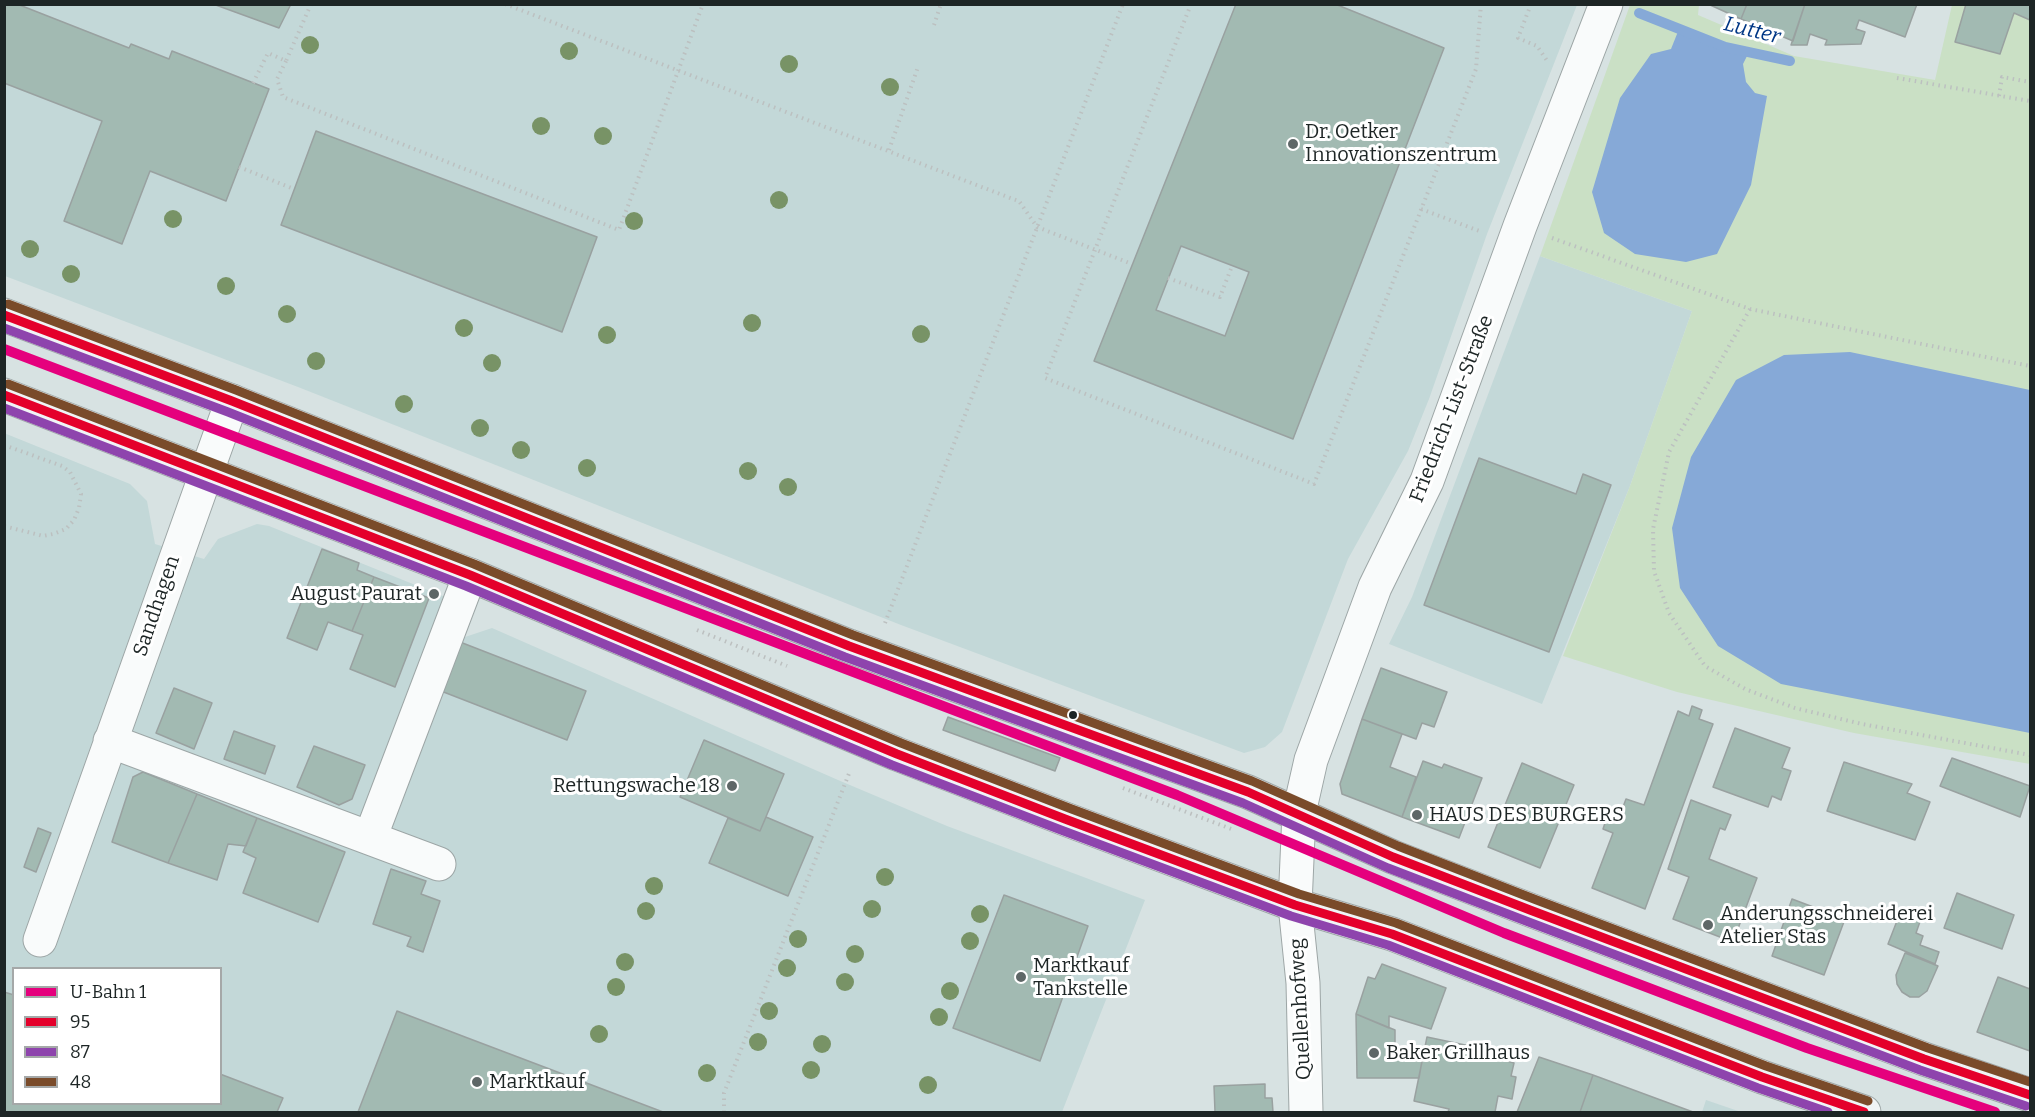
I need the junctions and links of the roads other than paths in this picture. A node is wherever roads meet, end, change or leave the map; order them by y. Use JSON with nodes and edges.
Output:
{"nodes":[{"id":1,"x":1606,"y":4,"type":"edge"},
{"id":2,"x":4,"y":315,"type":"edge"},
{"id":3,"x":4,"y":395,"type":"edge"},
{"id":4,"x":232,"y":401,"type":"junction"},
{"id":5,"x":205,"y":472,"type":"junction"},
{"id":6,"x":470,"y":575,"type":"junction"},
{"id":7,"x":110,"y":741,"type":"junction"},
{"id":8,"x":1299,"y":813,"type":"junction"},
{"id":9,"x":370,"y":838,"type":"junction"},
{"id":10,"x":439,"y":864,"type":"dead end"},
{"id":11,"x":1295,"y":905,"type":"junction"},
{"id":12,"x":40,"y":940,"type":"dead end"},
{"id":13,"x":2031,"y":1095,"type":"edge"},
{"id":14,"x":1306,"y":1113,"type":"edge"},
{"id":15,"x":1864,"y":1113,"type":"edge"}],
"edges":[{"from":1,"to":8,"type":"street","name":"Friedrich-List-Straße"},
{"from":2,"to":4,"type":"street"},
{"from":3,"to":5,"type":"street"},
{"from":4,"to":5,"type":"street","name":"Sandhagen"},
{"from":4,"to":8,"type":"street"},
{"from":5,"to":6,"type":"street"},
{"from":5,"to":7,"type":"street","name":"Sandhagen"},
{"from":6,"to":9,"type":"street"},
{"from":6,"to":11,"type":"street"},
{"from":7,"to":9,"type":"street"},
{"from":7,"to":12,"type":"street","name":"Sandhagen"},
{"from":8,"to":11,"type":"street","name":"Friedrich-List-Straße"},
{"from":8,"to":13,"type":"street"},
{"from":9,"to":10,"type":"street"},
{"from":11,"to":14,"type":"street","name":"Quellenhofweg"},
{"from":11,"to":15,"type":"street"}]}
